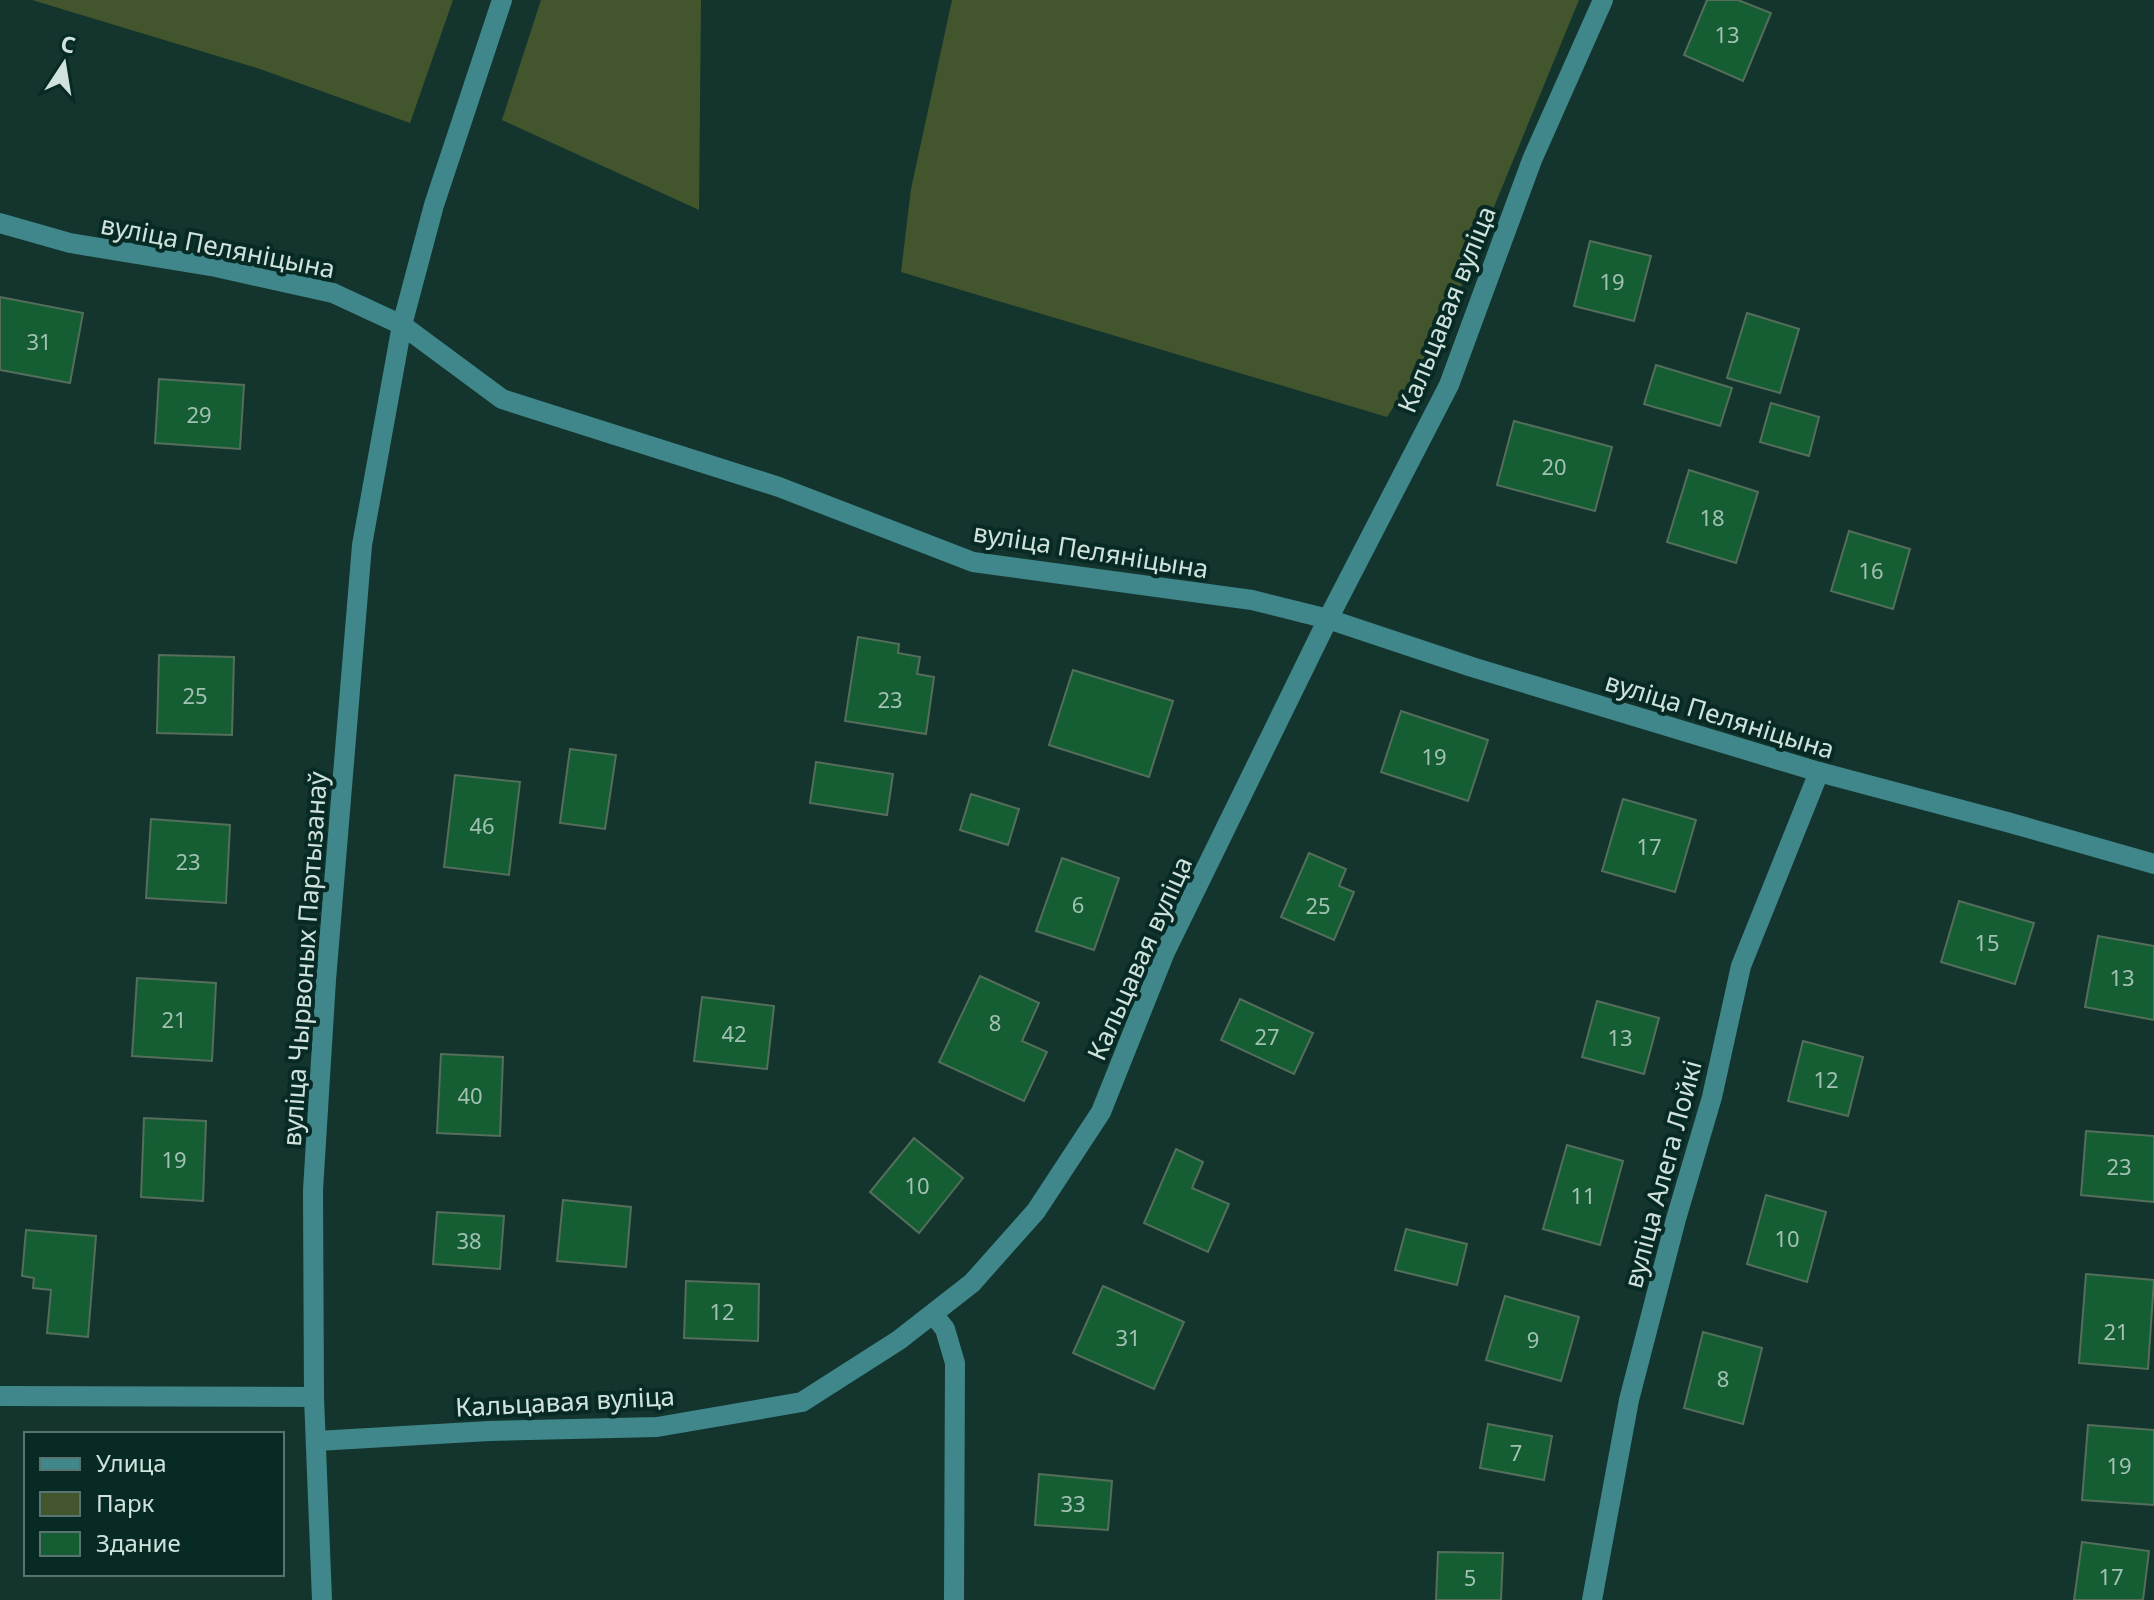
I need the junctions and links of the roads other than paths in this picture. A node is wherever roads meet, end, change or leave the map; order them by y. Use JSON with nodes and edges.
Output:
{"nodes":[{"id":1,"x":502,"y":0,"type":"edge"},
{"id":2,"x":1603,"y":0,"type":"edge"},
{"id":3,"x":0,"y":223,"type":"edge"},
{"id":4,"x":402,"y":325,"type":"junction"},
{"id":5,"x":1328,"y":619,"type":"junction"},
{"id":6,"x":1819,"y":772,"type":"junction"},
{"id":7,"x":2154,"y":864,"type":"edge"},
{"id":8,"x":933,"y":1314,"type":"junction"},
{"id":9,"x":0,"y":1396,"type":"edge"},
{"id":10,"x":314,"y":1397,"type":"junction"},
{"id":11,"x":317,"y":1441,"type":"junction"},
{"id":12,"x":322,"y":1600,"type":"edge"},
{"id":13,"x":954,"y":1600,"type":"edge"},
{"id":14,"x":1592,"y":1600,"type":"edge"}],
"edges":[{"from":1,"to":4,"type":"street","name":"вуліца Чырвоных Партызанаў"},
{"from":2,"to":5,"type":"street","name":"Кальцавая вуліца"},
{"from":3,"to":4,"type":"street","name":"вуліца Пеляніцына"},
{"from":4,"to":5,"type":"street","name":"вуліца Пеляніцына"},
{"from":4,"to":10,"type":"street","name":"вуліца Чырвоных Партызанаў"},
{"from":5,"to":6,"type":"street","name":"вуліца Пеляніцына"},
{"from":5,"to":8,"type":"street","name":"Кальцавая вуліца"},
{"from":6,"to":7,"type":"street","name":"вуліца Пеляніцына"},
{"from":6,"to":14,"type":"street","name":"вуліца Алега Лойкі"},
{"from":8,"to":11,"type":"street","name":"Кальцавая вуліца"},
{"from":8,"to":13,"type":"street"},
{"from":9,"to":10,"type":"street"},
{"from":10,"to":11,"type":"street","name":"вуліца Чырвоных Партызанаў"},
{"from":11,"to":12,"type":"street","name":"вуліца Чырвоных Партызанаў"}]}
